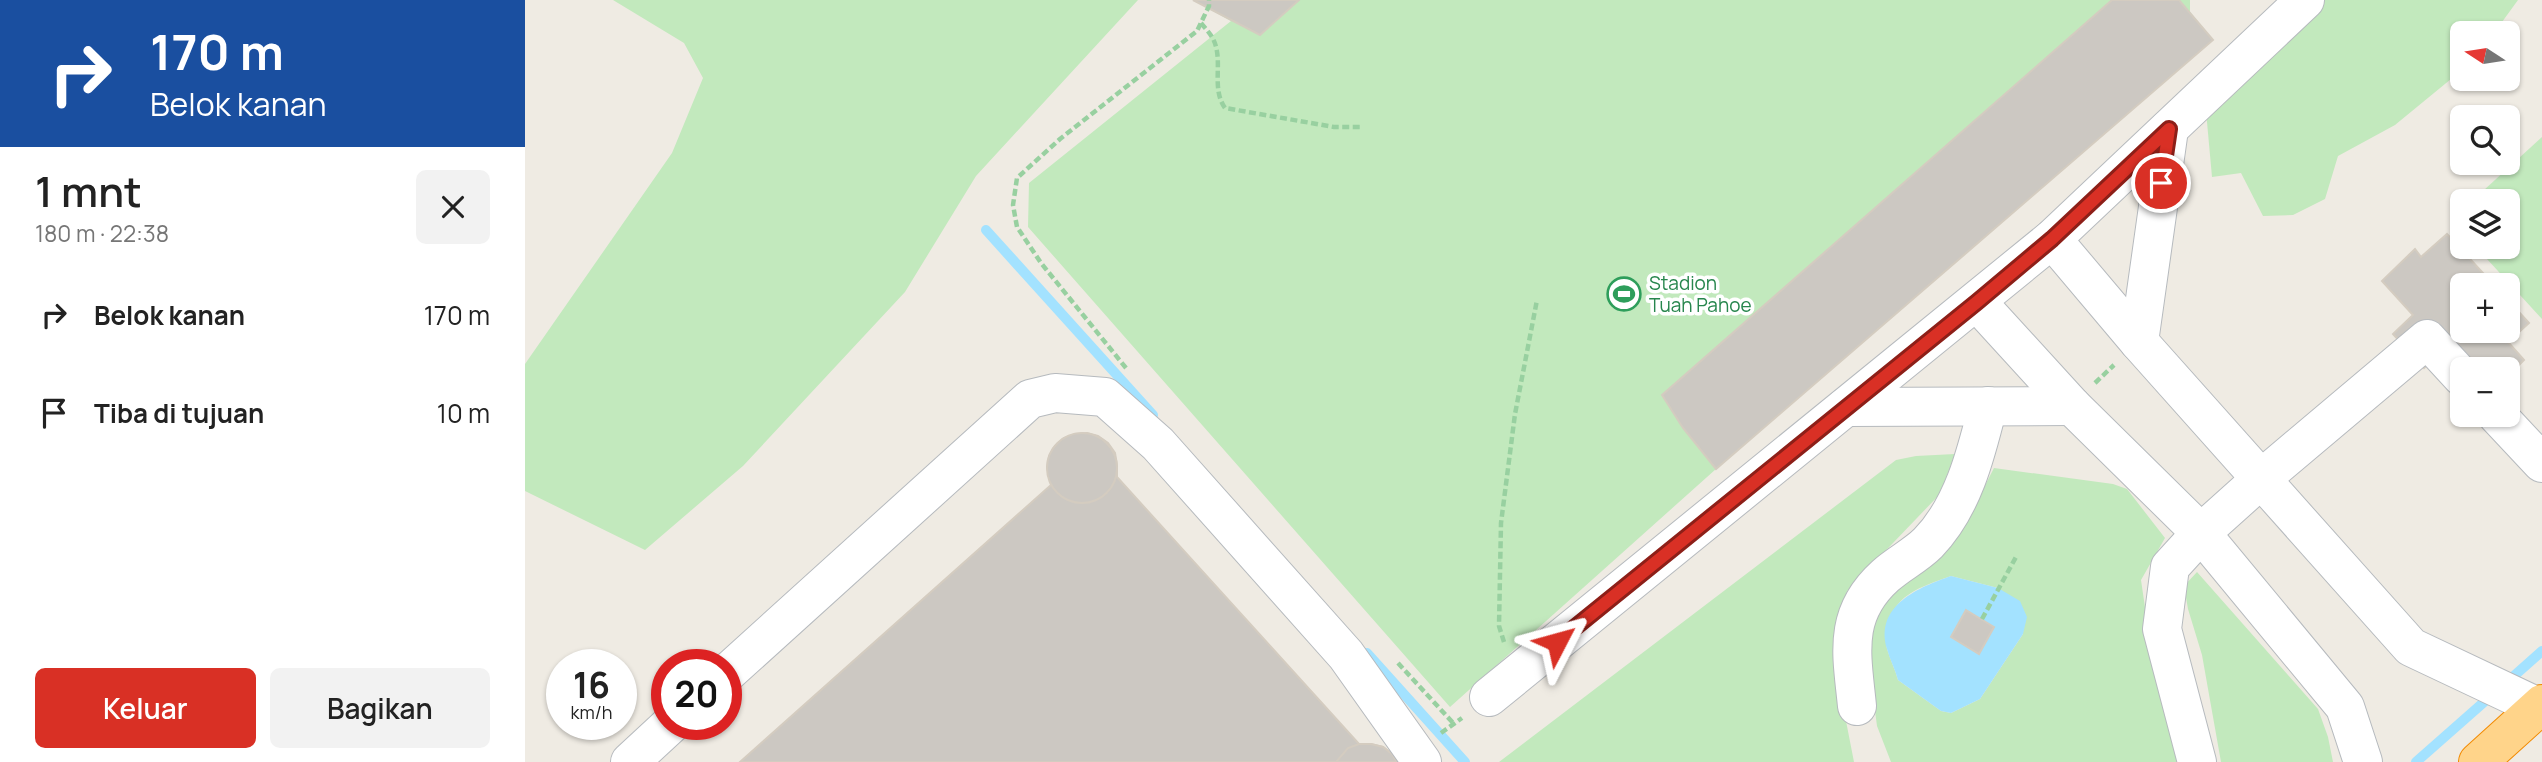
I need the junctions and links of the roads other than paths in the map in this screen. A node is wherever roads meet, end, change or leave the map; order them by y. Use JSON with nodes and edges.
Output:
{"nodes":[{"id":1,"x":2305,"y":0,"type":"edge"},
{"id":2,"x":2169,"y":129,"type":"junction"},
{"id":3,"x":2052,"y":239,"type":"junction"},
{"id":4,"x":1977,"y":302,"type":"junction"},
{"id":5,"x":2139,"y":342,"type":"junction"},
{"id":6,"x":2450,"y":364,"type":"edge"},
{"id":7,"x":1988,"y":406,"type":"junction"},
{"id":8,"x":2072,"y":406,"type":"junction"},
{"id":9,"x":1846,"y":407,"type":"junction"},
{"id":10,"x":2508,"y":427,"type":"edge"},
{"id":11,"x":2542,"y":463,"type":"edge"},
{"id":12,"x":2261,"y":479,"type":"junction"},
{"id":13,"x":2201,"y":533,"type":"junction"},
{"id":14,"x":742,"y":660,"type":"edge"},
{"id":15,"x":1502,"y":687,"type":"road end"},
{"id":16,"x":2540,"y":705,"type":"edge"},
{"id":17,"x":1857,"y":706,"type":"dead end"},
{"id":18,"x":654,"y":740,"type":"edge"},
{"id":19,"x":630,"y":762,"type":"edge"},
{"id":20,"x":1422,"y":762,"type":"edge"},
{"id":21,"x":2197,"y":762,"type":"edge"},
{"id":22,"x":2363,"y":762,"type":"edge"},
{"id":23,"x":2478,"y":762,"type":"edge"}],
"edges":[{"from":1,"to":2,"type":"street"},
{"from":2,"to":3,"type":"street"},
{"from":2,"to":5,"type":"street"},
{"from":3,"to":4,"type":"street"},
{"from":3,"to":5,"type":"street"},
{"from":4,"to":8,"type":"street"},
{"from":4,"to":9,"type":"street"},
{"from":5,"to":12,"type":"street"},
{"from":6,"to":12,"type":"street"},
{"from":7,"to":8,"type":"street"},
{"from":7,"to":9,"type":"street"},
{"from":7,"to":17,"type":"street"},
{"from":8,"to":13,"type":"street"},
{"from":9,"to":15,"type":"street"},
{"from":10,"to":11,"type":"street"},
{"from":12,"to":13,"type":"street"},
{"from":12,"to":16,"type":"street"},
{"from":13,"to":21,"type":"street"},
{"from":13,"to":22,"type":"street"},
{"from":14,"to":20,"type":"street"},
{"from":16,"to":23,"type":"highway"},
{"from":18,"to":19,"type":"street"}]}
